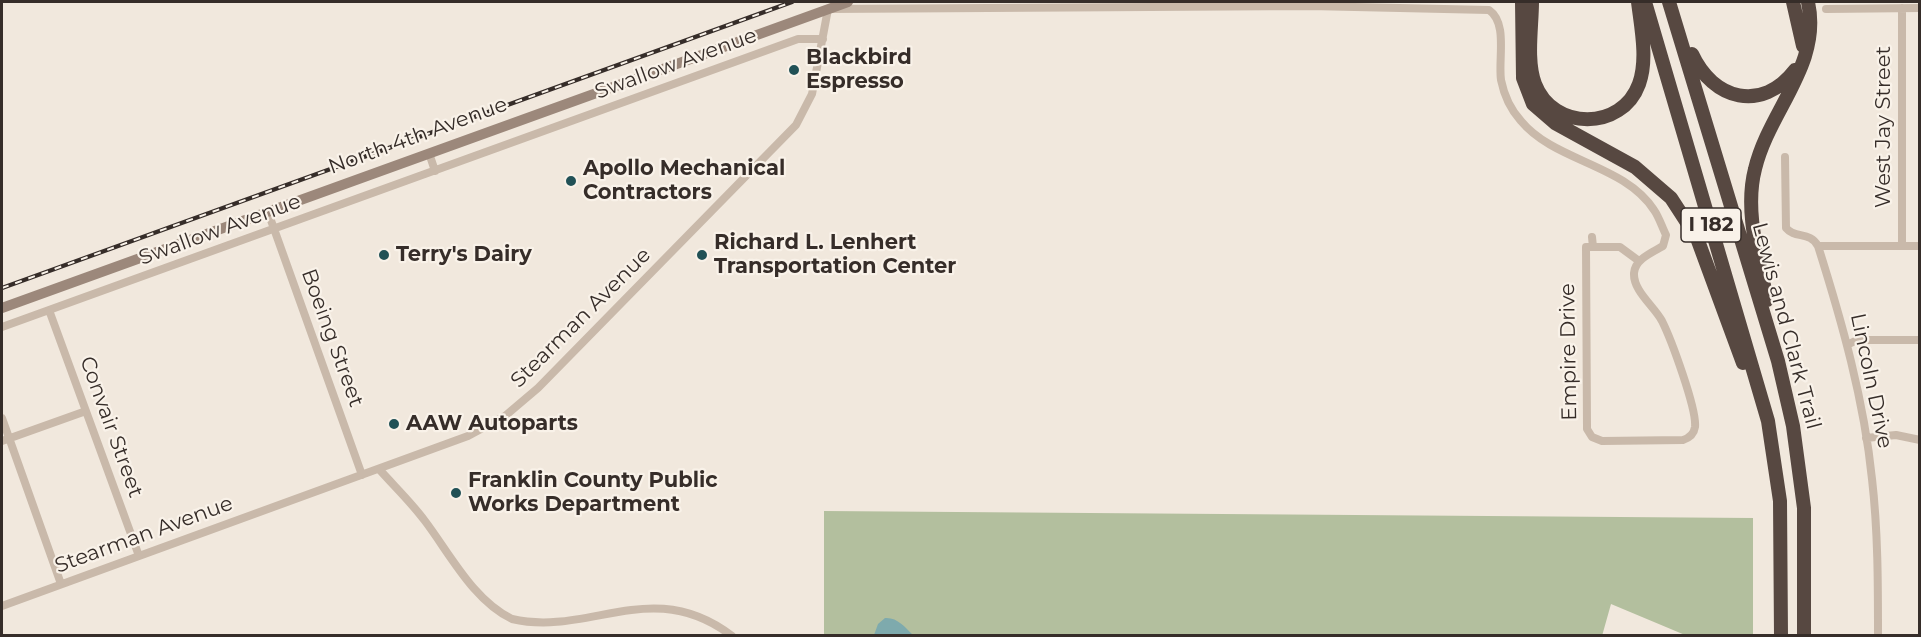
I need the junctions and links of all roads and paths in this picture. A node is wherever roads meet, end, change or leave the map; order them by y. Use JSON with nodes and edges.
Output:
{"nodes":[{"id":1,"x":848,"y":2,"type":"edge"},
{"id":2,"x":1522,"y":2,"type":"edge"},
{"id":3,"x":1532,"y":2,"type":"edge"},
{"id":4,"x":1638,"y":2,"type":"edge"},
{"id":5,"x":1645,"y":2,"type":"edge"},
{"id":6,"x":1793,"y":2,"type":"edge"},
{"id":7,"x":1310,"y":4,"type":"edge"},
{"id":8,"x":1670,"y":4,"type":"edge"},
{"id":9,"x":1808,"y":4,"type":"edge"},
{"id":10,"x":1902,"y":8,"type":"junction"},
{"id":11,"x":1920,"y":8,"type":"edge"},
{"id":12,"x":828,"y":9,"type":"junction"},
{"id":13,"x":1826,"y":9,"type":"dead end"},
{"id":14,"x":823,"y":39,"type":"junction"},
{"id":15,"x":429,"y":153,"type":"junction"},
{"id":16,"x":1785,"y":157,"type":"dead end"},
{"id":17,"x":435,"y":171,"type":"junction"},
{"id":18,"x":268,"y":212,"type":"junction"},
{"id":19,"x":274,"y":229,"type":"junction"},
{"id":20,"x":1592,"y":237,"type":"dead end"},
{"id":21,"x":1818,"y":246,"type":"junction"},
{"id":22,"x":1902,"y":246,"type":"junction"},
{"id":23,"x":1920,"y":246,"type":"edge"},
{"id":24,"x":1593,"y":247,"type":"junction"},
{"id":25,"x":1639,"y":261,"type":"junction"},
{"id":26,"x":2,"y":308,"type":"edge"},
{"id":27,"x":49,"y":310,"type":"junction"},
{"id":28,"x":2,"y":327,"type":"edge"},
{"id":29,"x":1920,"y":340,"type":"edge"},
{"id":30,"x":1847,"y":345,"type":"junction"},
{"id":31,"x":1778,"y":361,"type":"junction"},
{"id":32,"x":86,"y":411,"type":"junction"},
{"id":33,"x":2,"y":418,"type":"edge"},
{"id":34,"x":1866,"y":438,"type":"junction"},
{"id":35,"x":5,"y":440,"type":"edge"},
{"id":36,"x":1920,"y":440,"type":"edge"},
{"id":37,"x":1773,"y":449,"type":"junction"},
{"id":38,"x":379,"y":469,"type":"junction"},
{"id":39,"x":362,"y":475,"type":"junction"},
{"id":40,"x":139,"y":556,"type":"junction"},
{"id":41,"x":61,"y":584,"type":"junction"},
{"id":42,"x":2,"y":606,"type":"edge"},
{"id":43,"x":732,"y":636,"type":"edge"},
{"id":44,"x":1781,"y":636,"type":"edge"},
{"id":45,"x":1804,"y":636,"type":"edge"},
{"id":46,"x":1878,"y":636,"type":"edge"}],
"edges":[{"from":1,"to":12,"type":"main road","name":"North 4th Avenue"},
{"from":2,"to":37,"type":"highway"},
{"from":3,"to":4,"type":"highway"},
{"from":5,"to":37,"type":"highway","name":"Lewis and Clark Trail","number":"I 182"},
{"from":6,"to":8,"type":"highway"},
{"from":7,"to":12,"type":"street"},
{"from":7,"to":25,"type":"street"},
{"from":8,"to":31,"type":"highway","name":"Lewis and Clark Trail","number":"I 182"},
{"from":9,"to":31,"type":"highway"},
{"from":10,"to":11,"type":"street"},
{"from":10,"to":13,"type":"street"},
{"from":10,"to":22,"type":"street","name":"West Jay Street"},
{"from":12,"to":14,"type":"street","name":"Stearman Avenue"},
{"from":12,"to":15,"type":"main road","name":"North 4th Avenue"},
{"from":14,"to":17,"type":"street","name":"Swallow Avenue"},
{"from":14,"to":38,"type":"street","name":"Stearman Avenue"},
{"from":15,"to":17,"type":"street"},
{"from":15,"to":18,"type":"main road","name":"North 4th Avenue"},
{"from":16,"to":21,"type":"street"},
{"from":17,"to":19,"type":"street","name":"Swallow Avenue"},
{"from":18,"to":19,"type":"street","name":"Boeing Street"},
{"from":18,"to":26,"type":"main road","name":"North 4th Avenue"},
{"from":19,"to":27,"type":"street","name":"Swallow Avenue"},
{"from":19,"to":39,"type":"street","name":"Boeing Street"},
{"from":20,"to":24,"type":"street"},
{"from":21,"to":22,"type":"street"},
{"from":21,"to":30,"type":"street","name":"Lincoln Drive"},
{"from":22,"to":23,"type":"street"},
{"from":24,"to":25,"type":"street"},
{"from":24,"to":25,"type":"street","name":"Empire Drive"},
{"from":27,"to":28,"type":"street","name":"Swallow Avenue"},
{"from":27,"to":32,"type":"street","name":"Convair Street"},
{"from":29,"to":30,"type":"street"},
{"from":30,"to":34,"type":"street","name":"Lincoln Drive"},
{"from":31,"to":45,"type":"highway","name":"Lewis and Clark Trail","number":"I 182"},
{"from":32,"to":35,"type":"street"},
{"from":32,"to":40,"type":"street","name":"Convair Street"},
{"from":33,"to":35,"type":"street"},
{"from":34,"to":36,"type":"street"},
{"from":34,"to":46,"type":"street","name":"Lincoln Drive"},
{"from":35,"to":41,"type":"street"},
{"from":37,"to":44,"type":"highway","name":"Lewis and Clark Trail","number":"I 182"},
{"from":38,"to":39,"type":"street","name":"Stearman Avenue"},
{"from":38,"to":43,"type":"street"},
{"from":39,"to":40,"type":"street","name":"Stearman Avenue"},
{"from":40,"to":41,"type":"street","name":"Stearman Avenue"},
{"from":41,"to":42,"type":"street","name":"Stearman Avenue"}]}
